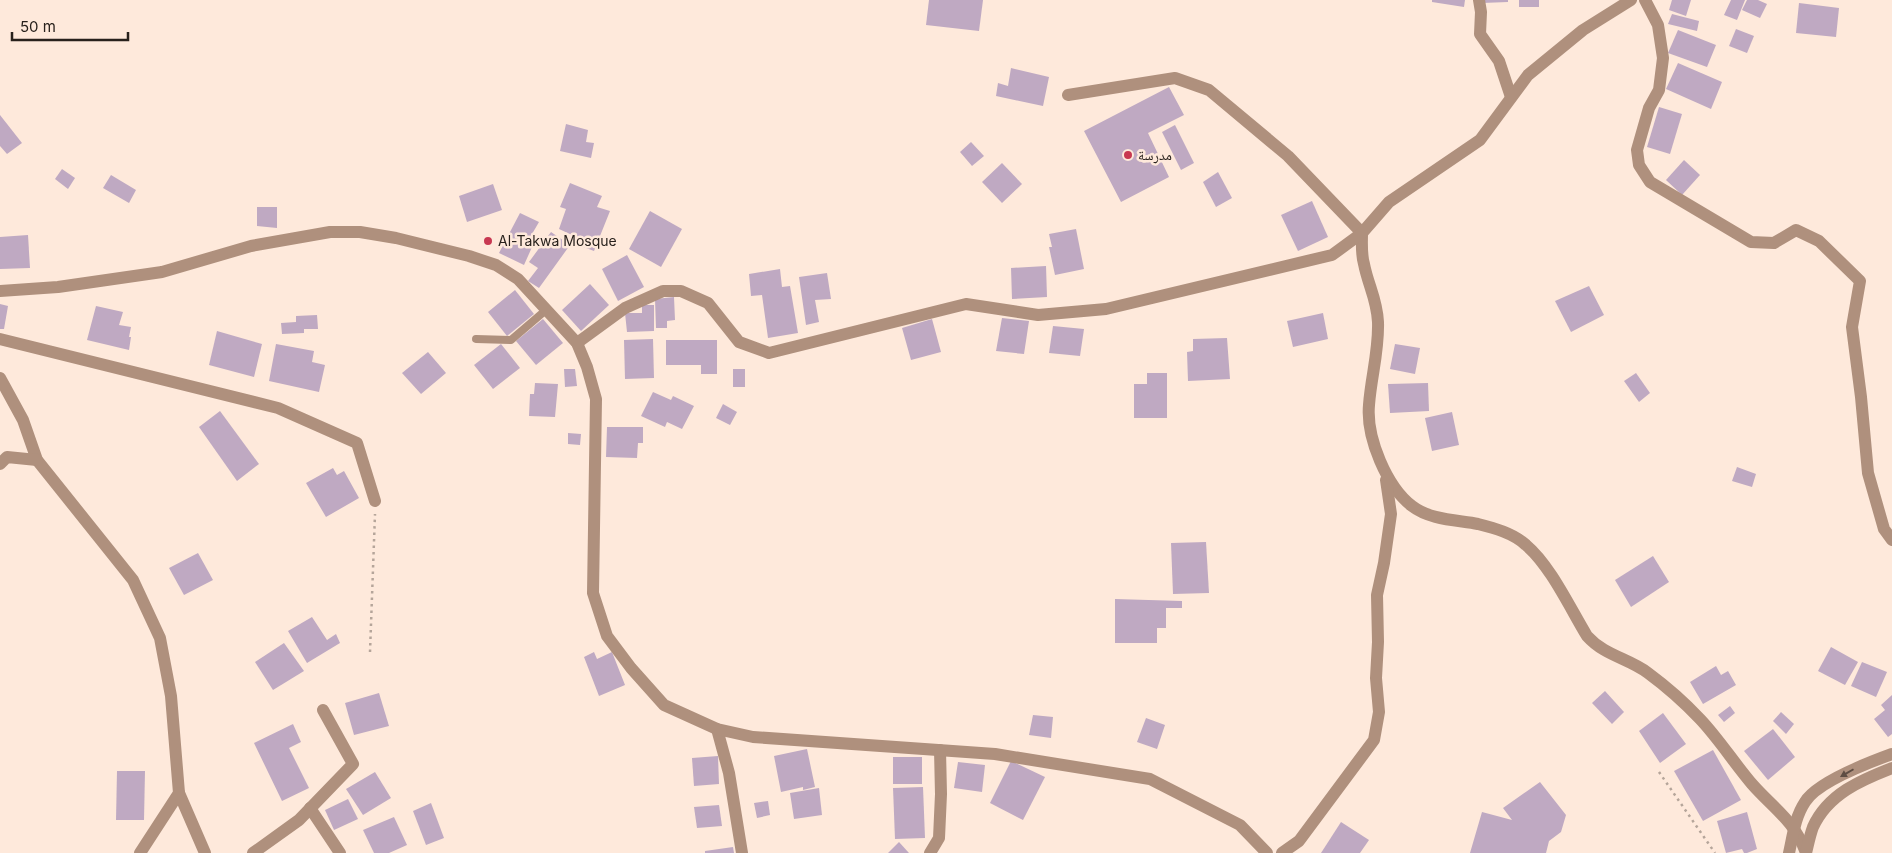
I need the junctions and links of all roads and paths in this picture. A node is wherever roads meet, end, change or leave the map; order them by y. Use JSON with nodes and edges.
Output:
{"nodes":[{"id":1,"x":1479,"y":0,"type":"edge"},
{"id":2,"x":1631,"y":0,"type":"edge"},
{"id":3,"x":1645,"y":0,"type":"edge"},
{"id":4,"x":1068,"y":95,"type":"dead end"},
{"id":5,"x":1511,"y":97,"type":"junction"},
{"id":6,"x":1362,"y":234,"type":"junction"},
{"id":7,"x":0,"y":291,"type":"edge"},
{"id":8,"x":546,"y":310,"type":"junction"},
{"id":9,"x":0,"y":339,"type":"edge"},
{"id":10,"x":476,"y":339,"type":"dead end"},
{"id":11,"x":577,"y":343,"type":"junction"},
{"id":12,"x":0,"y":378,"type":"edge"},
{"id":13,"x":37,"y":460,"type":"junction"},
{"id":14,"x":0,"y":464,"type":"edge"},
{"id":15,"x":1385,"y":475,"type":"junction"},
{"id":16,"x":376,"y":500,"type":"joint"},
{"id":17,"x":1892,"y":540,"type":"edge"},
{"id":18,"x":370,"y":652,"type":"dead end"},
{"id":19,"x":323,"y":710,"type":"dead end"},
{"id":20,"x":717,"y":729,"type":"junction"},
{"id":21,"x":940,"y":750,"type":"junction"},
{"id":22,"x":1892,"y":754,"type":"edge"},
{"id":23,"x":1892,"y":768,"type":"edge"},
{"id":24,"x":1659,"y":772,"type":"dead end"},
{"id":25,"x":179,"y":793,"type":"junction"},
{"id":26,"x":310,"y":808,"type":"junction"},
{"id":27,"x":1794,"y":828,"type":"junction"},
{"id":28,"x":140,"y":853,"type":"edge"},
{"id":29,"x":205,"y":853,"type":"edge"},
{"id":30,"x":253,"y":853,"type":"edge"},
{"id":31,"x":340,"y":853,"type":"edge"},
{"id":32,"x":742,"y":853,"type":"edge"},
{"id":33,"x":930,"y":853,"type":"edge"},
{"id":34,"x":1266,"y":853,"type":"edge"},
{"id":35,"x":1282,"y":853,"type":"edge"},
{"id":36,"x":1715,"y":853,"type":"edge"},
{"id":37,"x":1789,"y":853,"type":"edge"},
{"id":38,"x":1806,"y":853,"type":"edge"}],
"edges":[{"from":1,"to":5,"type":"street"},
{"from":2,"to":5,"type":"street"},
{"from":3,"to":17,"type":"street"},
{"from":4,"to":6,"type":"street"},
{"from":5,"to":6,"type":"street"},
{"from":6,"to":11,"type":"street"},
{"from":6,"to":15,"type":"street"},
{"from":7,"to":8,"type":"street"},
{"from":8,"to":10,"type":"lane"},
{"from":8,"to":11,"type":"street"},
{"from":9,"to":16,"type":"street"},
{"from":11,"to":20,"type":"street"},
{"from":12,"to":13,"type":"street"},
{"from":13,"to":14,"type":"street"},
{"from":13,"to":25,"type":"street"},
{"from":15,"to":27,"type":"street"},
{"from":15,"to":35,"type":"street"},
{"from":16,"to":18,"type":"path"},
{"from":19,"to":26,"type":"street"},
{"from":20,"to":21,"type":"street"},
{"from":20,"to":32,"type":"street"},
{"from":21,"to":33,"type":"street"},
{"from":21,"to":34,"type":"street"},
{"from":22,"to":27,"type":"street","one_way":true},
{"from":23,"to":38,"type":"street"},
{"from":24,"to":36,"type":"path"},
{"from":25,"to":28,"type":"street"},
{"from":25,"to":29,"type":"street"},
{"from":26,"to":30,"type":"street"},
{"from":26,"to":31,"type":"street"},
{"from":27,"to":37,"type":"street"},
{"from":27,"to":38,"type":"street"}]}
